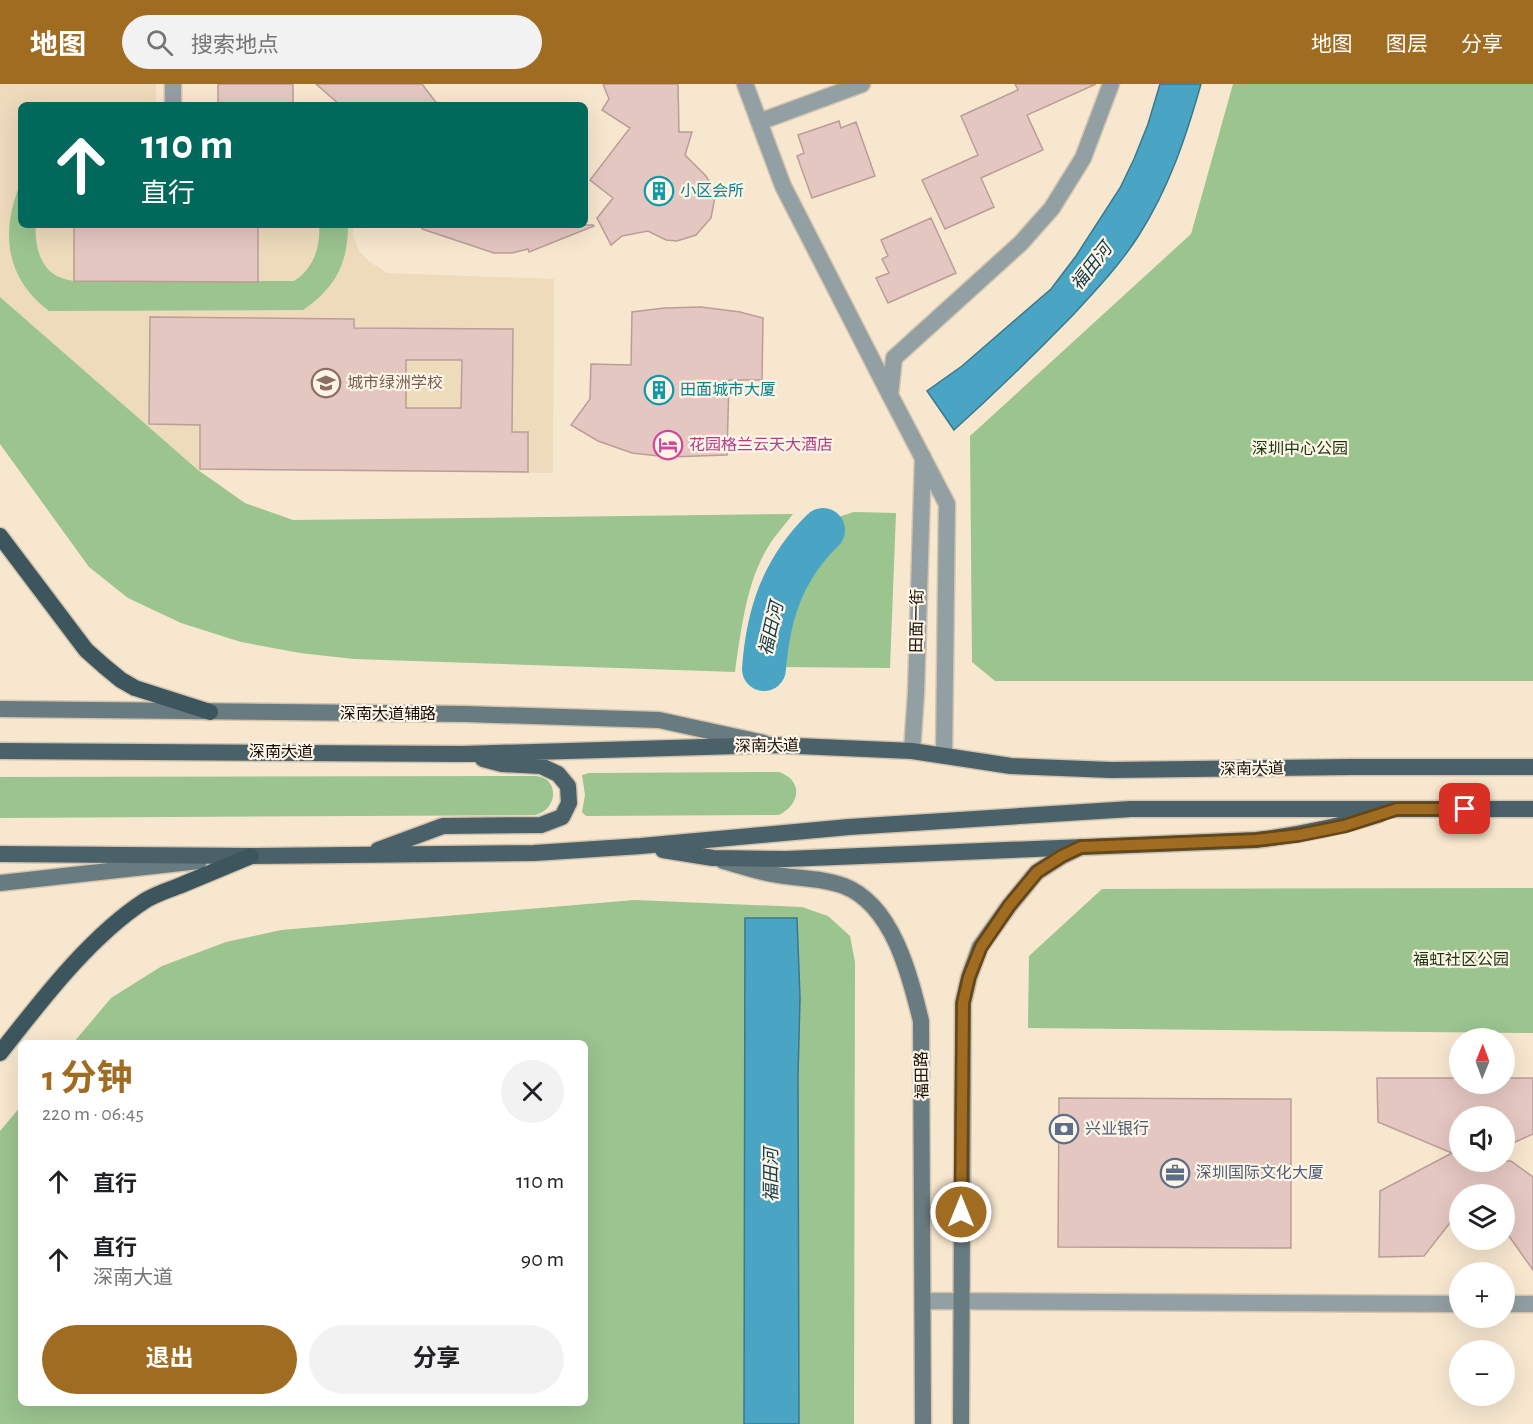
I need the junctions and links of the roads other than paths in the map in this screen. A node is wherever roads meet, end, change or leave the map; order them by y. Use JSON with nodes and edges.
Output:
{"nodes":[{"id":1,"x":173,"y":84,"type":"edge"},
{"id":2,"x":745,"y":84,"type":"edge"},
{"id":3,"x":862,"y":84,"type":"edge"},
{"id":4,"x":1111,"y":84,"type":"edge"},
{"id":5,"x":173,"y":102,"type":"edge"},
{"id":6,"x":759,"y":122,"type":"junction"},
{"id":7,"x":890,"y":395,"type":"junction"},
{"id":8,"x":923,"y":457,"type":"junction"},
{"id":9,"x":0,"y":536,"type":"edge"},
{"id":10,"x":0,"y":709,"type":"edge"},
{"id":11,"x":210,"y":712,"type":"junction"},
{"id":12,"x":774,"y":745,"type":"junction"},
{"id":13,"x":0,"y":751,"type":"edge"},
{"id":14,"x":912,"y":751,"type":"junction"},
{"id":15,"x":462,"y":754,"type":"junction"},
{"id":16,"x":944,"y":755,"type":"junction"},
{"id":17,"x":1533,"y":767,"type":"edge"},
{"id":18,"x":1533,"y":808,"type":"edge"},
{"id":19,"x":1397,"y":809,"type":"junction"},
{"id":20,"x":641,"y":846,"type":"junction"},
{"id":21,"x":1081,"y":847,"type":"junction"},
{"id":22,"x":0,"y":854,"type":"edge"},
{"id":23,"x":368,"y":854,"type":"junction"},
{"id":24,"x":251,"y":855,"type":"junction"},
{"id":25,"x":713,"y":858,"type":"junction"},
{"id":26,"x":0,"y":883,"type":"edge"},
{"id":27,"x":0,"y":1053,"type":"edge"},
{"id":28,"x":924,"y":1301,"type":"junction"},
{"id":29,"x":961,"y":1302,"type":"junction"},
{"id":30,"x":1449,"y":1304,"type":"edge"},
{"id":31,"x":1515,"y":1304,"type":"edge"},
{"id":32,"x":1533,"y":1304,"type":"edge"},
{"id":33,"x":923,"y":1424,"type":"edge"},
{"id":34,"x":961,"y":1424,"type":"edge"}],
"edges":[{"from":1,"to":5,"type":"street"},
{"from":2,"to":6,"type":"street"},
{"from":3,"to":6,"type":"street"},
{"from":4,"to":7,"type":"street"},
{"from":6,"to":7,"type":"street"},
{"from":7,"to":8,"type":"street"},
{"from":8,"to":14,"type":"street","name":"田面一街"},
{"from":8,"to":16,"type":"street","name":"田面一街"},
{"from":9,"to":11,"type":"highway"},
{"from":10,"to":11,"type":"main road","name":"深南大道辅路"},
{"from":11,"to":12,"type":"main road","name":"深南大道辅路"},
{"from":12,"to":14,"type":"main road","name":"深南大道"},
{"from":12,"to":15,"type":"main road","name":"深南大道"},
{"from":13,"to":15,"type":"main road","name":"深南大道"},
{"from":14,"to":16,"type":"main road","name":"深南大道"},
{"from":15,"to":23,"type":"main road"},
{"from":16,"to":17,"type":"main road","name":"深南大道"},
{"from":18,"to":19,"type":"main road"},
{"from":19,"to":20,"type":"main road"},
{"from":19,"to":21,"type":"main road"},
{"from":20,"to":23,"type":"main road"},
{"from":20,"to":25,"type":"main road"},
{"from":21,"to":25,"type":"main road"},
{"from":21,"to":29,"type":"main road"},
{"from":22,"to":24,"type":"main road"},
{"from":23,"to":24,"type":"main road"},
{"from":24,"to":26,"type":"main road"},
{"from":24,"to":27,"type":"highway"},
{"from":25,"to":28,"type":"main road","name":"福田路"},
{"from":28,"to":29,"type":"street"},
{"from":28,"to":33,"type":"main road","name":"福田路"},
{"from":29,"to":30,"type":"street"},
{"from":29,"to":34,"type":"main road"},
{"from":31,"to":32,"type":"street"}]}
